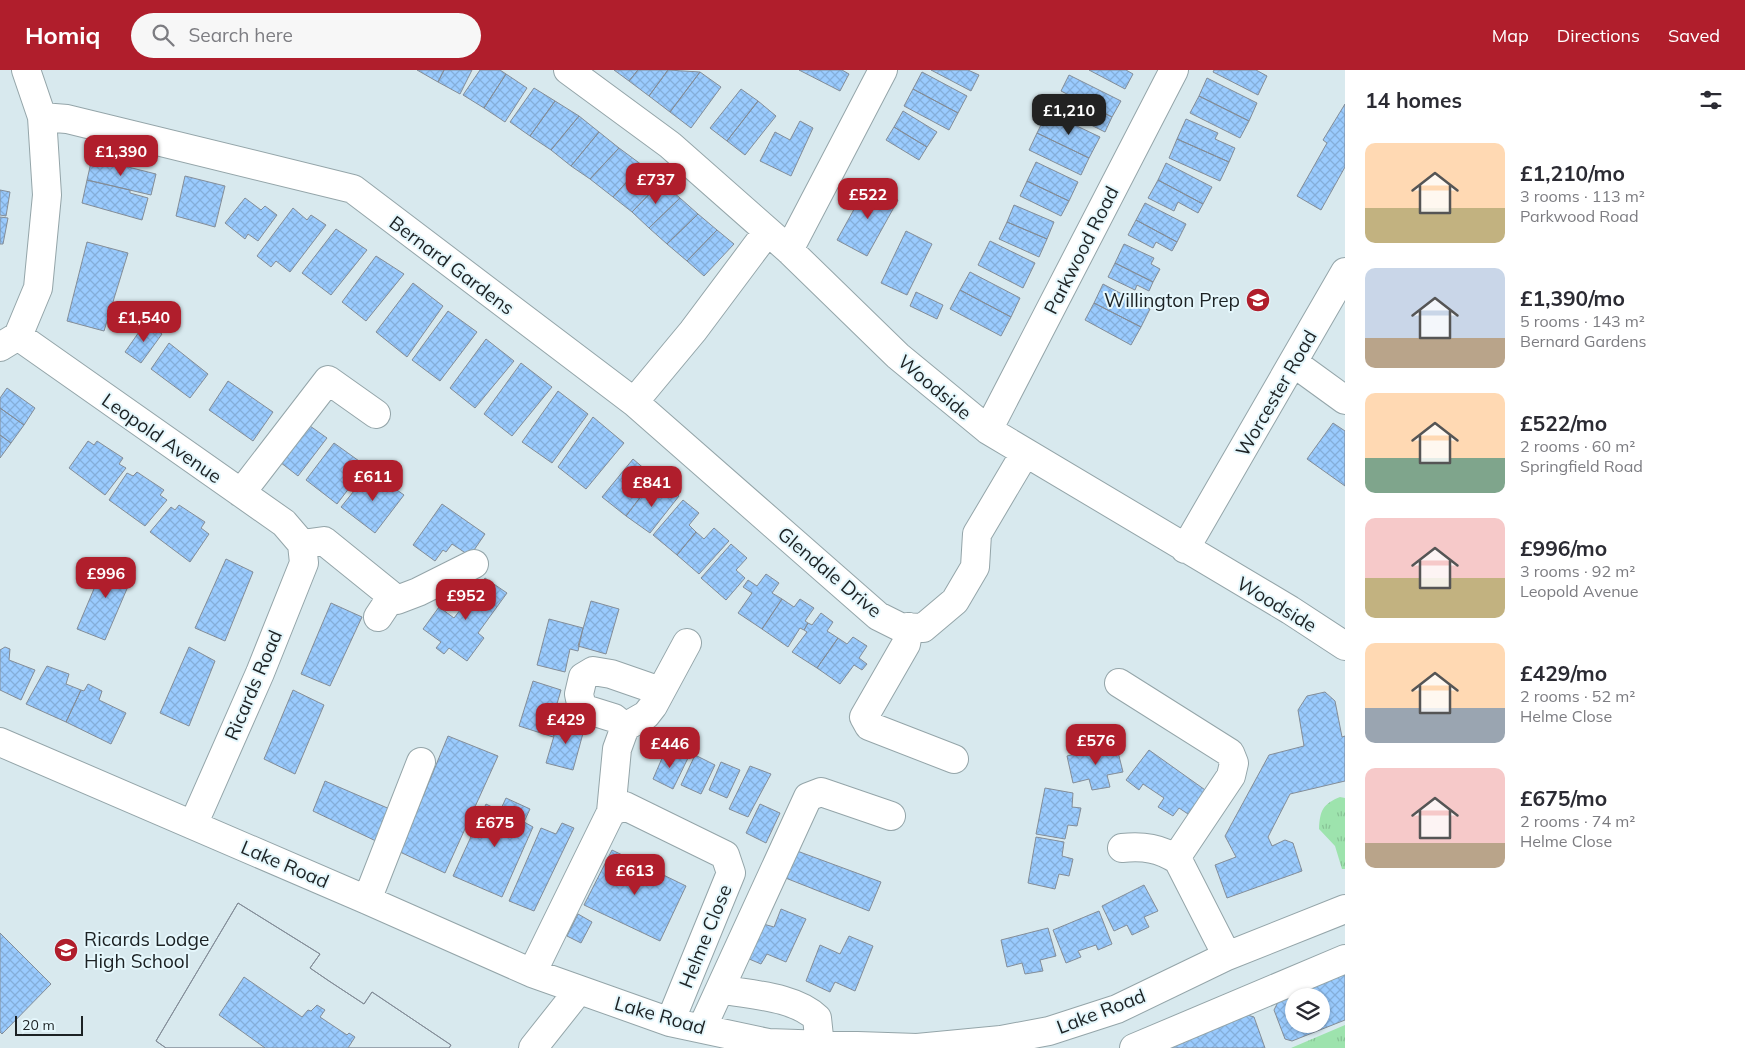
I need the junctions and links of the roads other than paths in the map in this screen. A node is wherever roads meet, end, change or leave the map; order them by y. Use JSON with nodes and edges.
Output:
{"nodes":[{"id":1,"x":26,"y":70,"type":"edge"},
{"id":2,"x":883,"y":70,"type":"edge"},
{"id":3,"x":1174,"y":70,"type":"edge"},
{"id":4,"x":578,"y":72,"type":"edge"},
{"id":5,"x":42,"y":118,"type":"junction"},
{"id":6,"x":768,"y":232,"type":"junction"},
{"id":7,"x":788,"y":250,"type":"junction"},
{"id":8,"x":1345,"y":272,"type":"edge"},
{"id":9,"x":5,"y":342,"type":"edge"},
{"id":10,"x":1294,"y":363,"type":"junction"},
{"id":11,"x":1345,"y":400,"type":"edge"},
{"id":12,"x":634,"y":402,"type":"junction"},
{"id":13,"x":376,"y":414,"type":"dead end"},
{"id":14,"x":988,"y":430,"type":"junction"},
{"id":15,"x":1025,"y":453,"type":"junction"},
{"id":16,"x":241,"y":493,"type":"junction"},
{"id":17,"x":302,"y":544,"type":"junction"},
{"id":18,"x":1185,"y":549,"type":"junction"},
{"id":19,"x":474,"y":564,"type":"dead end"},
{"id":20,"x":909,"y":627,"type":"junction"},
{"id":21,"x":687,"y":643,"type":"dead end"},
{"id":22,"x":1345,"y":646,"type":"edge"},
{"id":23,"x":1119,"y":683,"type":"dead end"},
{"id":24,"x":660,"y":691,"type":"junction"},
{"id":25,"x":625,"y":727,"type":"junction"},
{"id":26,"x":0,"y":742,"type":"edge"},
{"id":27,"x":954,"y":759,"type":"dead end"},
{"id":28,"x":421,"y":762,"type":"dead end"},
{"id":29,"x":611,"y":812,"type":"junction"},
{"id":30,"x":891,"y":816,"type":"dead end"},
{"id":31,"x":193,"y":825,"type":"junction"},
{"id":32,"x":1122,"y":848,"type":"dead end"},
{"id":33,"x":1176,"y":858,"type":"junction"},
{"id":34,"x":367,"y":900,"type":"junction"},
{"id":35,"x":1345,"y":908,"type":"edge"},
{"id":36,"x":1228,"y":956,"type":"junction"},
{"id":37,"x":1345,"y":959,"type":"edge"},
{"id":38,"x":532,"y":974,"type":"junction"},
{"id":39,"x":720,"y":989,"type":"junction"},
{"id":40,"x":579,"y":990,"type":"junction"},
{"id":41,"x":670,"y":1022,"type":"junction"},
{"id":42,"x":702,"y":1028,"type":"junction"},
{"id":43,"x":1001,"y":1044,"type":"edge"},
{"id":44,"x":809,"y":1046,"type":"edge"},
{"id":45,"x":533,"y":1048,"type":"edge"},
{"id":46,"x":1134,"y":1048,"type":"edge"}],
"edges":[{"from":1,"to":5,"type":"street"},
{"from":2,"to":7,"type":"street"},
{"from":3,"to":14,"type":"street","name":"Parkwood Road"},
{"from":4,"to":6,"type":"street","name":"Woodside"},
{"from":5,"to":9,"type":"street"},
{"from":5,"to":12,"type":"street","name":"Bernard Gardens"},
{"from":6,"to":7,"type":"street","name":"Woodside"},
{"from":6,"to":12,"type":"street"},
{"from":7,"to":14,"type":"street","name":"Woodside"},
{"from":8,"to":10,"type":"street","name":"Worcester Road"},
{"from":9,"to":16,"type":"street","name":"Leopold Avenue"},
{"from":10,"to":11,"type":"street"},
{"from":10,"to":18,"type":"street","name":"Worcester Road"},
{"from":12,"to":20,"type":"street","name":"Glendale Drive"},
{"from":13,"to":16,"type":"street"},
{"from":14,"to":15,"type":"street","name":"Woodside"},
{"from":15,"to":18,"type":"street","name":"Woodside"},
{"from":15,"to":20,"type":"street"},
{"from":16,"to":17,"type":"street","name":"Leopold Avenue"},
{"from":17,"to":19,"type":"street"},
{"from":17,"to":31,"type":"street","name":"Ricards Road"},
{"from":18,"to":22,"type":"street","name":"Woodside"},
{"from":20,"to":27,"type":"street"},
{"from":21,"to":24,"type":"street"},
{"from":23,"to":33,"type":"street"},
{"from":24,"to":25,"type":"street"},
{"from":24,"to":25,"type":"street"},
{"from":25,"to":29,"type":"street"},
{"from":26,"to":31,"type":"street","name":"Lake Road"},
{"from":28,"to":34,"type":"street"},
{"from":29,"to":38,"type":"street"},
{"from":29,"to":41,"type":"street","name":"Helme Close"},
{"from":30,"to":39,"type":"street"},
{"from":31,"to":34,"type":"street","name":"Lake Road"},
{"from":32,"to":33,"type":"street"},
{"from":33,"to":36,"type":"street"},
{"from":34,"to":38,"type":"street","name":"Lake Road"},
{"from":35,"to":36,"type":"street","name":"Lake Road"},
{"from":36,"to":43,"type":"street","name":"Lake Road"},
{"from":37,"to":46,"type":"street"},
{"from":38,"to":40,"type":"street","name":"Lake Road"},
{"from":39,"to":42,"type":"street"},
{"from":39,"to":44,"type":"street"},
{"from":40,"to":41,"type":"street","name":"Lake Road"},
{"from":40,"to":45,"type":"street"},
{"from":41,"to":42,"type":"street","name":"Lake Road"},
{"from":42,"to":44,"type":"street","name":"Lake Road"},
{"from":43,"to":44,"type":"street","name":"Lake Road"}]}
